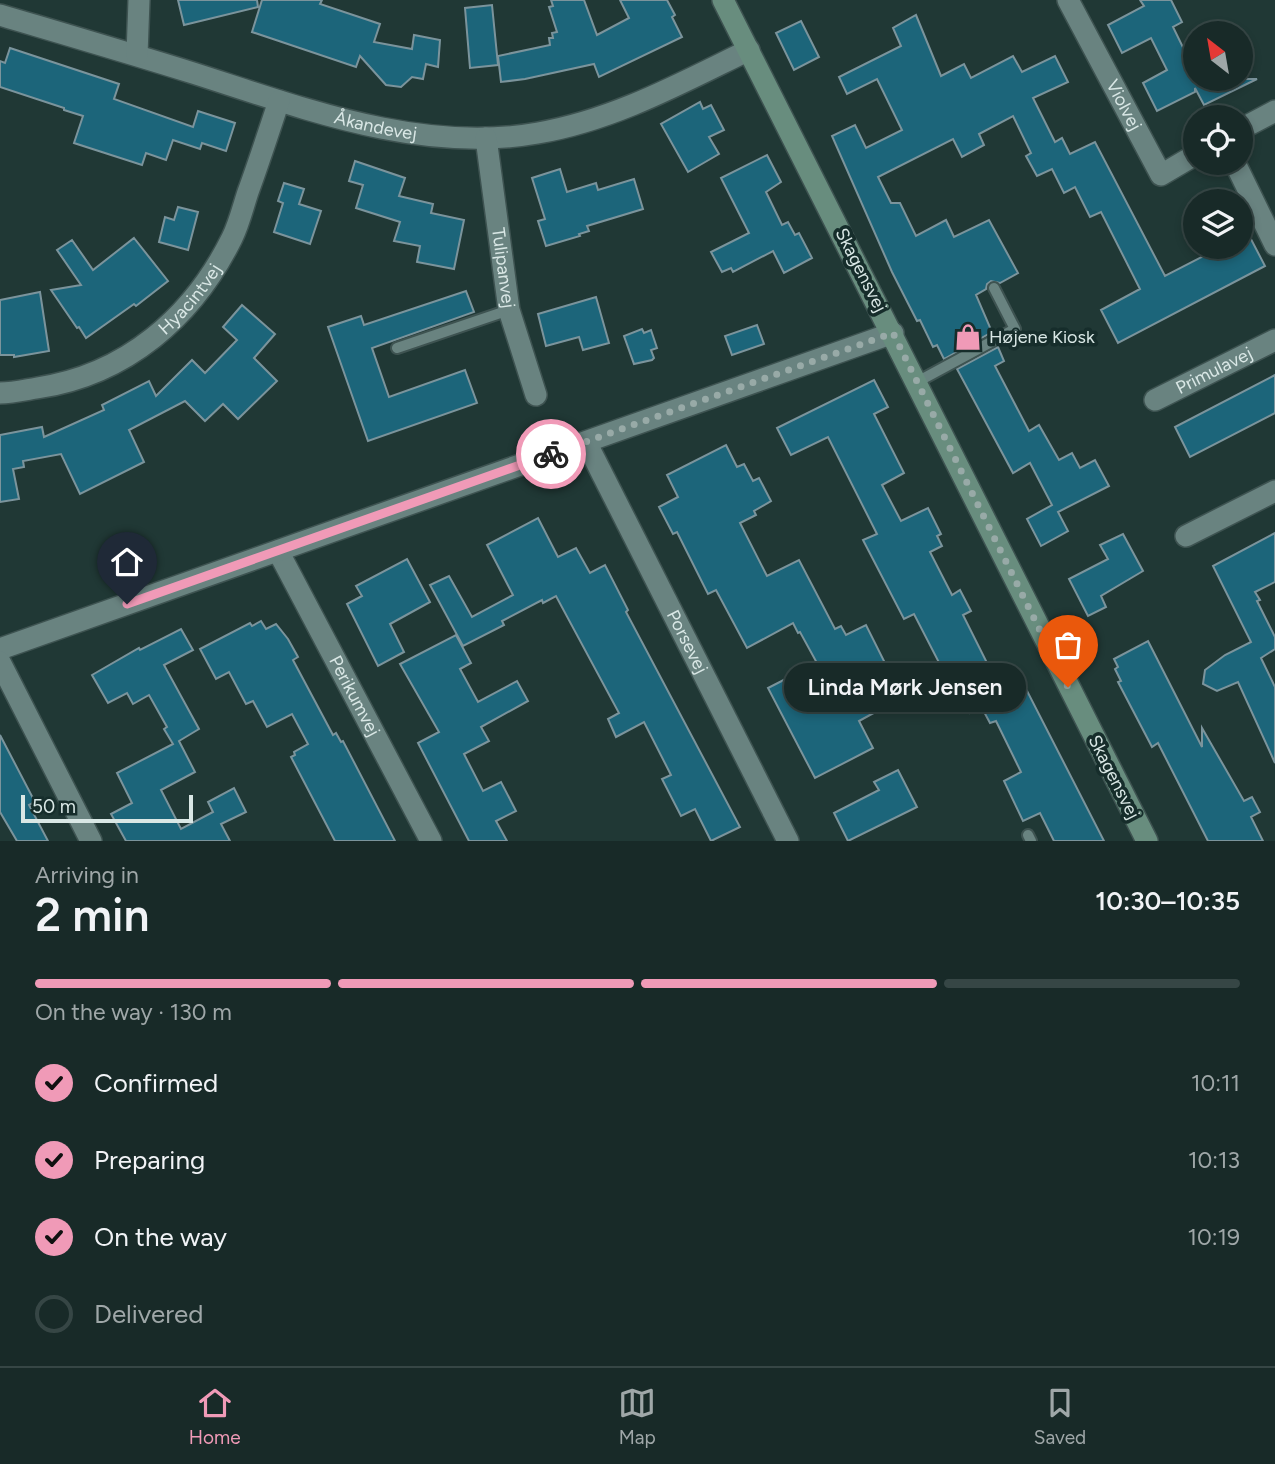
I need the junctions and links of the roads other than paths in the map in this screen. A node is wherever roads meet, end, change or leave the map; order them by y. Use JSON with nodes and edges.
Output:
{"nodes":[{"id":1,"x":139,"y":0,"type":"edge"},
{"id":2,"x":723,"y":0,"type":"edge"},
{"id":3,"x":1068,"y":0,"type":"edge"},
{"id":4,"x":0,"y":15,"type":"edge"},
{"id":5,"x":749,"y":50,"type":"junction"},
{"id":6,"x":137,"y":55,"type":"junction"},
{"id":7,"x":279,"y":100,"type":"junction"},
{"id":8,"x":1275,"y":111,"type":"edge"},
{"id":9,"x":1253,"y":123,"type":"edge"},
{"id":10,"x":486,"y":138,"type":"junction"},
{"id":11,"x":1183,"y":162,"type":"edge"},
{"id":12,"x":1241,"y":175,"type":"edge"},
{"id":13,"x":1275,"y":245,"type":"edge"},
{"id":14,"x":995,"y":288,"type":"dead end"},
{"id":15,"x":509,"y":310,"type":"junction"},
{"id":16,"x":893,"y":333,"type":"junction"},
{"id":17,"x":1275,"y":340,"type":"edge"},
{"id":18,"x":397,"y":348,"type":"dead end"},
{"id":19,"x":917,"y":382,"type":"junction"},
{"id":20,"x":0,"y":393,"type":"edge"},
{"id":21,"x":536,"y":396,"type":"dead end"},
{"id":22,"x":1155,"y":400,"type":"dead end"},
{"id":23,"x":586,"y":442,"type":"junction"},
{"id":24,"x":1275,"y":491,"type":"edge"},
{"id":25,"x":1186,"y":536,"type":"dead end"},
{"id":26,"x":278,"y":551,"type":"junction"},
{"id":27,"x":0,"y":649,"type":"edge"},
{"id":28,"x":0,"y":662,"type":"edge"},
{"id":29,"x":91,"y":841,"type":"edge"},
{"id":30,"x":431,"y":841,"type":"edge"},
{"id":31,"x":788,"y":841,"type":"edge"},
{"id":32,"x":1147,"y":841,"type":"edge"}],
"edges":[{"from":1,"to":6,"type":"street"},
{"from":2,"to":5,"type":"street","name":"Skagensvej"},
{"from":3,"to":11,"type":"street","name":"Violvej"},
{"from":4,"to":6,"type":"street","name":"Åkandevej"},
{"from":5,"to":10,"type":"street","name":"Åkandevej"},
{"from":5,"to":16,"type":"street","name":"Skagensvej"},
{"from":6,"to":7,"type":"street","name":"Åkandevej"},
{"from":7,"to":10,"type":"street","name":"Åkandevej"},
{"from":7,"to":20,"type":"street","name":"Hyacintvej"},
{"from":8,"to":9,"type":"street"},
{"from":10,"to":15,"type":"street","name":"Tulipanvej"},
{"from":12,"to":13,"type":"street"},
{"from":14,"to":19,"type":"lane"},
{"from":15,"to":18,"type":"lane"},
{"from":15,"to":21,"type":"street","name":"Tulipanvej"},
{"from":16,"to":19,"type":"street","name":"Skagensvej"},
{"from":16,"to":23,"type":"street"},
{"from":17,"to":22,"type":"street","name":"Primulavej"},
{"from":19,"to":32,"type":"street","name":"Skagensvej"},
{"from":23,"to":26,"type":"street"},
{"from":23,"to":31,"type":"street","name":"Porsevej"},
{"from":24,"to":25,"type":"street"},
{"from":26,"to":27,"type":"street"},
{"from":26,"to":30,"type":"street","name":"Perikumvej"},
{"from":28,"to":29,"type":"street"}]}
